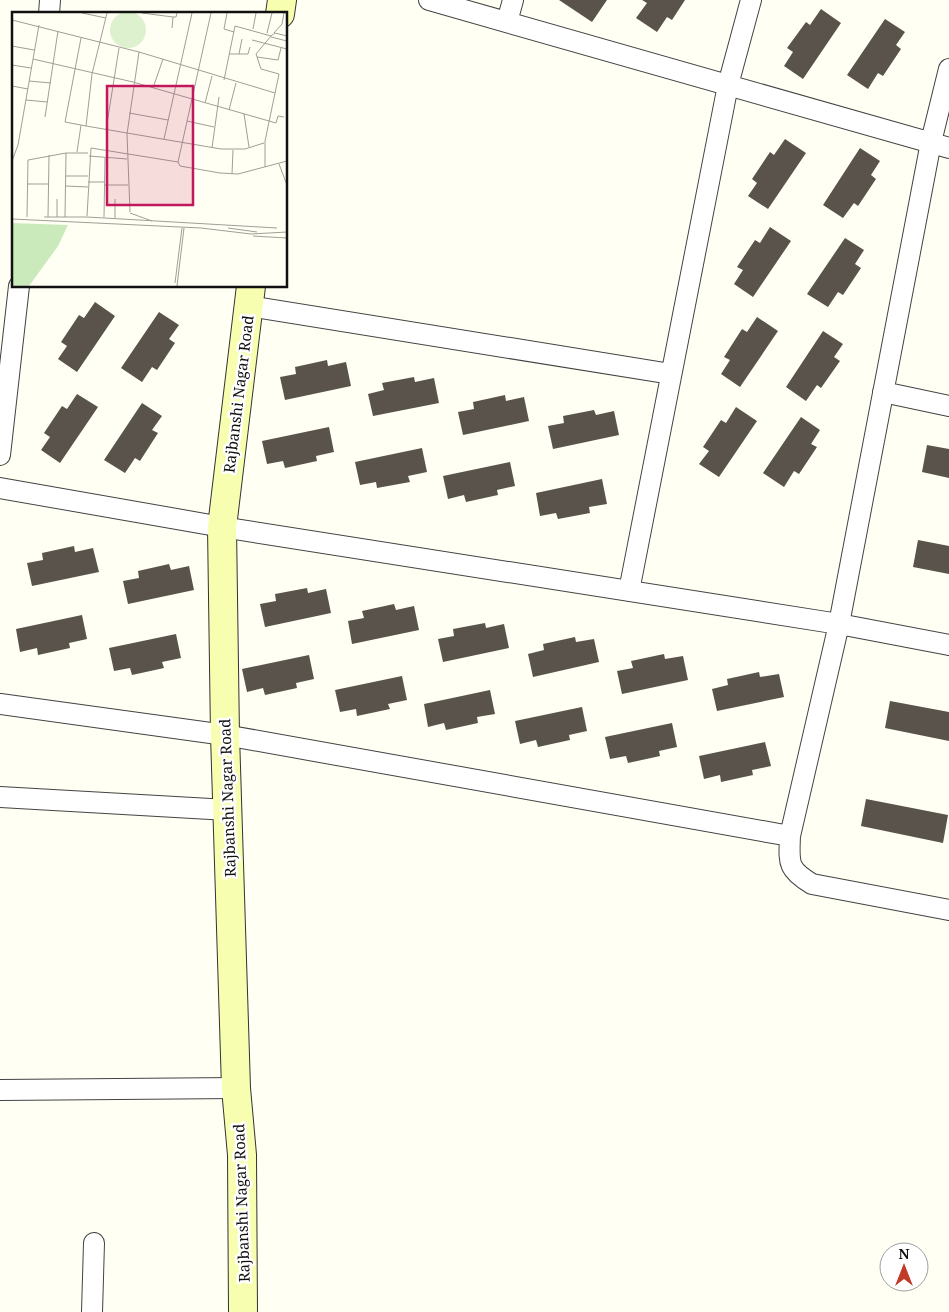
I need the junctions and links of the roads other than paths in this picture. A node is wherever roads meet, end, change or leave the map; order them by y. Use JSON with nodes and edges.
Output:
{"nodes":[{"id":1,"x":429,"y":0,"type":"edge"},
{"id":2,"x":513,"y":0,"type":"edge"},
{"id":3,"x":751,"y":0,"type":"edge"},
{"id":4,"x":507,"y":22,"type":"junction"},
{"id":5,"x":949,"y":68,"type":"edge"},
{"id":6,"x":728,"y":85,"type":"junction"},
{"id":7,"x":940,"y":145,"type":"edge"},
{"id":8,"x":19,"y":288,"type":"edge"},
{"id":9,"x":250,"y":296,"type":"edge"},
{"id":10,"x":671,"y":374,"type":"junction"},
{"id":11,"x":883,"y":392,"type":"junction"},
{"id":12,"x":949,"y":406,"type":"edge"},
{"id":13,"x":0,"y":455,"type":"edge"},
{"id":14,"x":0,"y":488,"type":"edge"},
{"id":15,"x":222,"y":527,"type":"junction"},
{"id":16,"x":629,"y":591,"type":"junction"},
{"id":17,"x":839,"y":624,"type":"junction"},
{"id":18,"x":949,"y":645,"type":"edge"},
{"id":19,"x":0,"y":704,"type":"edge"},
{"id":20,"x":225,"y":735,"type":"junction"},
{"id":21,"x":0,"y":797,"type":"edge"},
{"id":22,"x":228,"y":810,"type":"junction"},
{"id":23,"x":790,"y":836,"type":"junction"},
{"id":24,"x":949,"y":910,"type":"edge"},
{"id":25,"x":236,"y":1088,"type":"junction"},
{"id":26,"x":0,"y":1090,"type":"edge"},
{"id":27,"x":94,"y":1243,"type":"dead end"},
{"id":28,"x":92,"y":1312,"type":"edge"},
{"id":29,"x":243,"y":1312,"type":"edge"}],
"edges":[{"from":1,"to":4,"type":"street"},
{"from":2,"to":4,"type":"street"},
{"from":3,"to":6,"type":"street"},
{"from":4,"to":6,"type":"street"},
{"from":5,"to":7,"type":"street"},
{"from":6,"to":7,"type":"street"},
{"from":6,"to":10,"type":"street"},
{"from":7,"to":11,"type":"street"},
{"from":8,"to":13,"type":"street"},
{"from":9,"to":10,"type":"street"},
{"from":9,"to":15,"type":"street","name":"Rajbanshi Nagar Road"},
{"from":10,"to":16,"type":"street"},
{"from":11,"to":12,"type":"street"},
{"from":11,"to":17,"type":"street"},
{"from":14,"to":15,"type":"street"},
{"from":15,"to":16,"type":"street"},
{"from":15,"to":20,"type":"street","name":"Rajbanshi Nagar Road"},
{"from":16,"to":17,"type":"street"},
{"from":17,"to":18,"type":"street"},
{"from":17,"to":23,"type":"street"},
{"from":19,"to":20,"type":"street"},
{"from":20,"to":22,"type":"street","name":"Rajbanshi Nagar Road"},
{"from":20,"to":23,"type":"street"},
{"from":21,"to":22,"type":"street"},
{"from":22,"to":25,"type":"street","name":"Rajbanshi Nagar Road"},
{"from":23,"to":24,"type":"street"},
{"from":25,"to":26,"type":"street"},
{"from":25,"to":29,"type":"street","name":"Rajbanshi Nagar Road"},
{"from":27,"to":28,"type":"street"}]}
